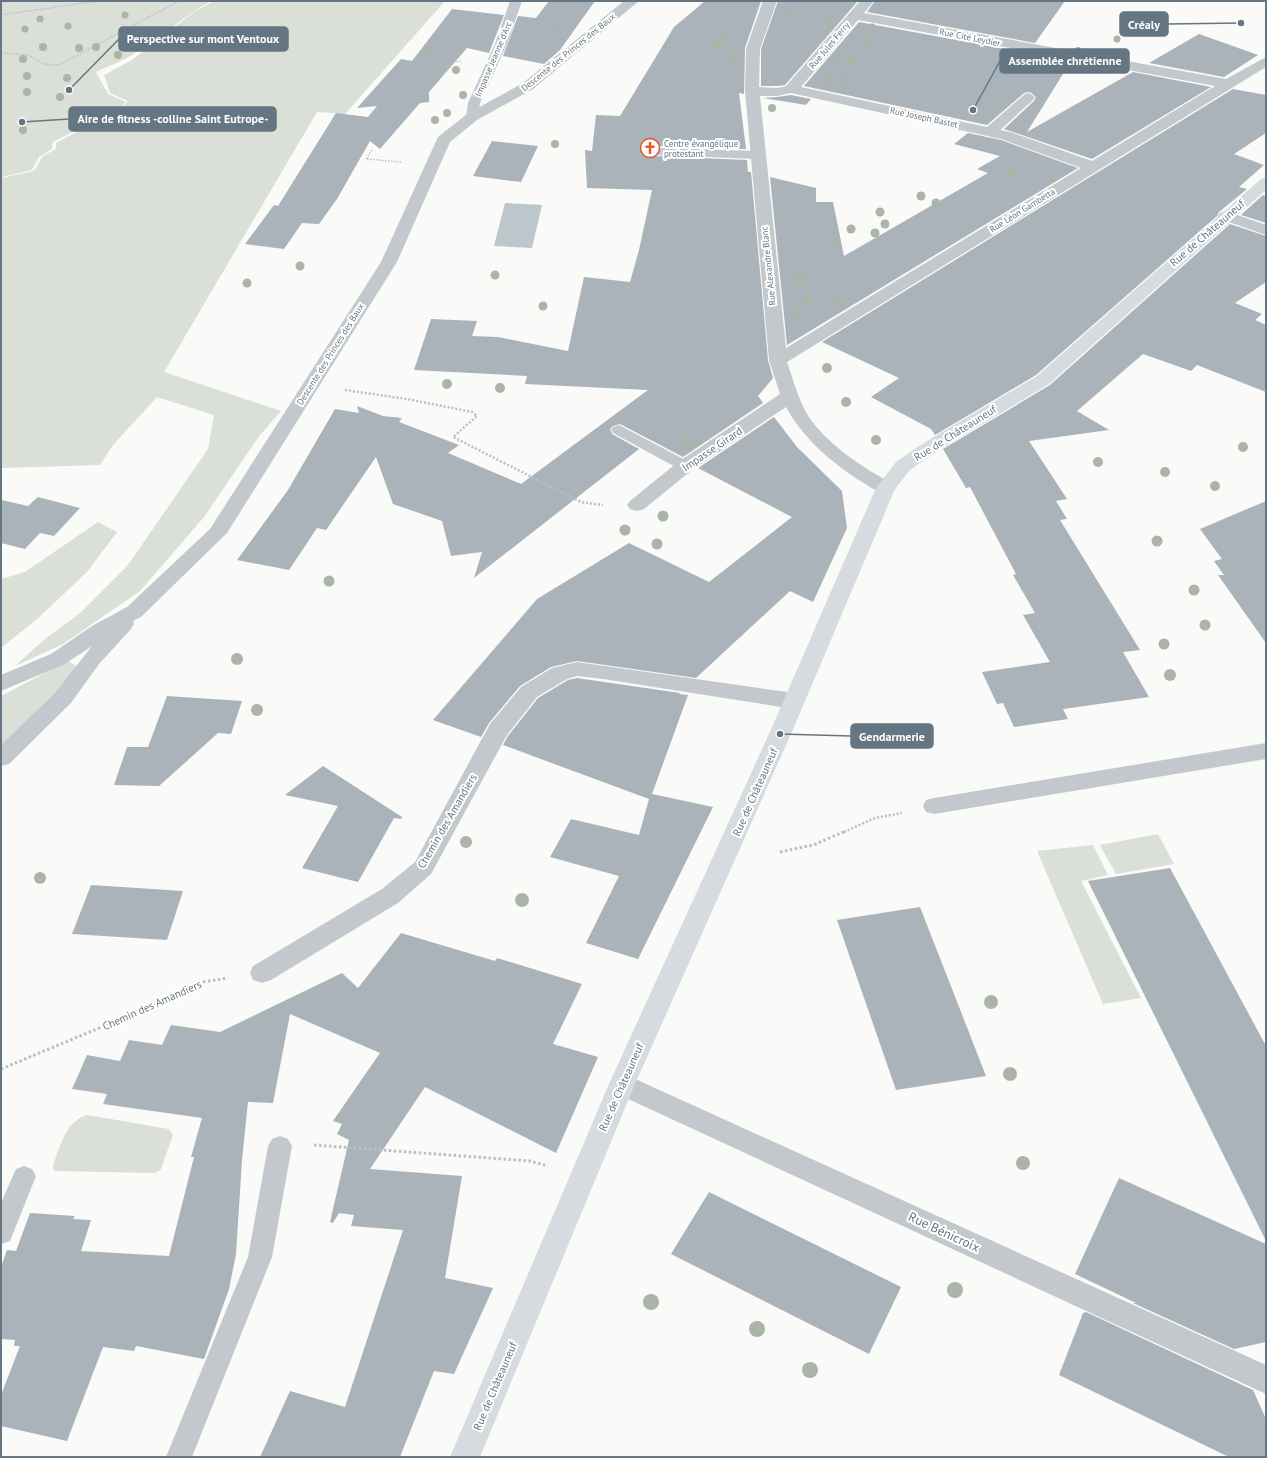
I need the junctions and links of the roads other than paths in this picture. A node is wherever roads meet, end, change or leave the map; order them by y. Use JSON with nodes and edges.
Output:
{"nodes":[{"id":1,"x":516,"y":1,"type":"edge"},
{"id":2,"x":632,"y":1,"type":"edge"},
{"id":3,"x":770,"y":1,"type":"edge"},
{"id":4,"x":867,"y":1,"type":"edge"},
{"id":5,"x":854,"y":15,"type":"junction"},
{"id":6,"x":1266,"y":61,"type":"edge"},
{"id":7,"x":1228,"y":84,"type":"junction"},
{"id":8,"x":791,"y":89,"type":"junction"},
{"id":9,"x":752,"y":91,"type":"junction"},
{"id":10,"x":1029,"y":97,"type":"dead end"},
{"id":11,"x":472,"y":118,"type":"junction"},
{"id":12,"x":991,"y":131,"type":"junction"},
{"id":13,"x":658,"y":152,"type":"dead end"},
{"id":14,"x":757,"y":155,"type":"junction"},
{"id":15,"x":1091,"y":166,"type":"junction"},
{"id":16,"x":1266,"y":182,"type":"edge"},
{"id":17,"x":1226,"y":216,"type":"junction"},
{"id":18,"x":1266,"y":230,"type":"edge"},
{"id":19,"x":778,"y":360,"type":"junction"},
{"id":20,"x":790,"y":396,"type":"junction"},
{"id":21,"x":619,"y":430,"type":"dead end"},
{"id":22,"x":685,"y":466,"type":"junction"},
{"id":23,"x":886,"y":488,"type":"junction"},
{"id":24,"x":637,"y":505,"type":"road end"},
{"id":25,"x":134,"y":612,"type":"junction"},
{"id":26,"x":1,"y":684,"type":"edge"},
{"id":27,"x":794,"y":701,"type":"junction"},
{"id":28,"x":1266,"y":751,"type":"edge"},
{"id":29,"x":1,"y":758,"type":"edge"},
{"id":30,"x":934,"y":806,"type":"road end"},
{"id":31,"x":262,"y":973,"type":"road end"},
{"id":32,"x":622,"y":1084,"type":"junction"},
{"id":33,"x":280,"y":1146,"type":"road end"},
{"id":34,"x":24,"y":1176,"type":"dead end"},
{"id":35,"x":1,"y":1233,"type":"edge"},
{"id":36,"x":1266,"y":1380,"type":"edge"},
{"id":37,"x":179,"y":1457,"type":"edge"},
{"id":38,"x":465,"y":1457,"type":"edge"}],
"edges":[{"from":1,"to":11,"type":"lane","name":"Impasse Jeanne d'Arc"},
{"from":2,"to":11,"type":"street","name":"Descente des Princes des Baux"},
{"from":3,"to":9,"type":"street","name":"Rue Alexandre Blanc"},
{"from":4,"to":5,"type":"street","name":"Rue Jules Ferry"},
{"from":5,"to":7,"type":"street","name":"Rue Cité Leydier"},
{"from":5,"to":8,"type":"street","name":"Rue Jules Ferry"},
{"from":6,"to":7,"type":"street","name":"Rue Léon Gambetta"},
{"from":7,"to":15,"type":"street","name":"Rue Léon Gambetta"},
{"from":8,"to":9,"type":"street","name":"Rue Joseph Bastet"},
{"from":8,"to":12,"type":"street","name":"Rue Joseph Bastet"},
{"from":9,"to":14,"type":"street","name":"Rue Alexandre Blanc"},
{"from":10,"to":12,"type":"lane"},
{"from":11,"to":25,"type":"street","name":"Descente des Princes des Baux"},
{"from":12,"to":15,"type":"street","name":"Rue Joseph Bastet"},
{"from":13,"to":14,"type":"lane"},
{"from":14,"to":19,"type":"street","name":"Rue Alexandre Blanc"},
{"from":15,"to":19,"type":"street","name":"Rue Léon Gambetta"},
{"from":16,"to":17,"type":"main road","name":"Rue de Châteauneuf"},
{"from":17,"to":18,"type":"street"},
{"from":17,"to":23,"type":"main road","name":"Rue de Châteauneuf"},
{"from":19,"to":20,"type":"street","name":"Rue Alexandre Blanc"},
{"from":20,"to":22,"type":"street","name":"Impasse Girard"},
{"from":20,"to":23,"type":"street","name":"Rue Alexandre Blanc"},
{"from":21,"to":22,"type":"lane"},
{"from":22,"to":24,"type":"street","name":"Impasse Girard"},
{"from":23,"to":27,"type":"main road","name":"Rue de Châteauneuf"},
{"from":25,"to":26,"type":"street","name":"Descente des Princes des Baux"},
{"from":25,"to":29,"type":"street"},
{"from":27,"to":31,"type":"street","name":"Chemin des Amandiers"},
{"from":27,"to":32,"type":"main road","name":"Rue de Châteauneuf"},
{"from":28,"to":30,"type":"street"},
{"from":32,"to":36,"type":"street","name":"Rue Bénicroix"},
{"from":32,"to":38,"type":"main road","name":"Rue de Châteauneuf"},
{"from":33,"to":37,"type":"lane"},
{"from":34,"to":35,"type":"lane"}]}
